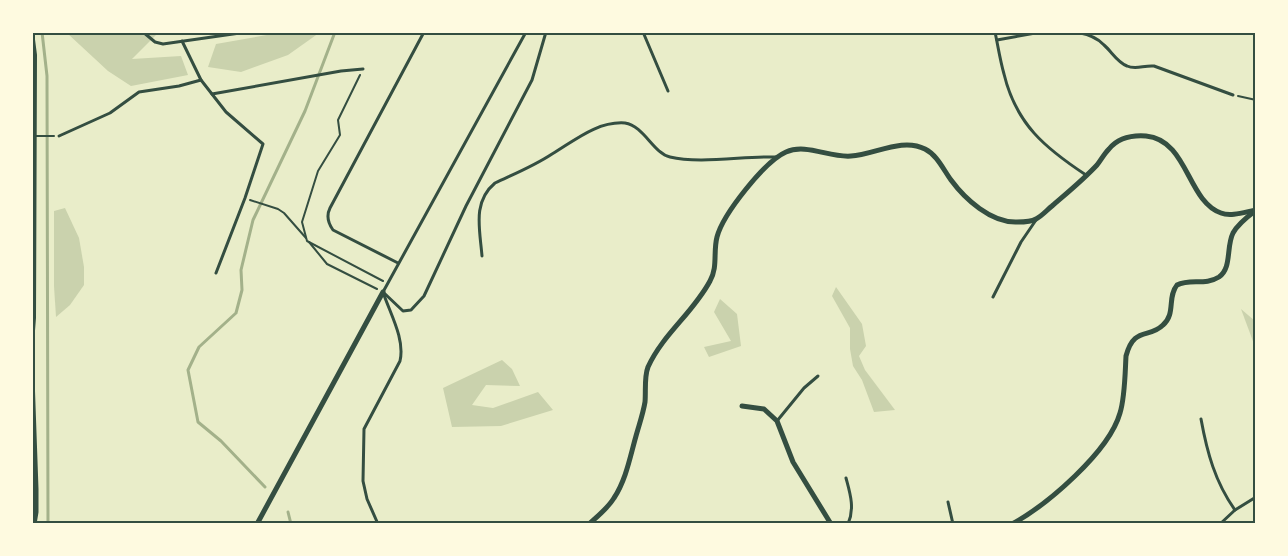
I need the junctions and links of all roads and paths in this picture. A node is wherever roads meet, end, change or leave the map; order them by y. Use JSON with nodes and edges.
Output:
{"nodes":[{"id":1,"x":33,"y":32,"type":"edge"},
{"id":2,"x":143,"y":32,"type":"edge"},
{"id":3,"x":247,"y":32,"type":"edge"},
{"id":4,"x":424,"y":32,"type":"edge"},
{"id":5,"x":526,"y":32,"type":"edge"},
{"id":6,"x":546,"y":32,"type":"edge"},
{"id":7,"x":643,"y":32,"type":"edge"},
{"id":8,"x":995,"y":32,"type":"edge"},
{"id":9,"x":1041,"y":32,"type":"edge"},
{"id":10,"x":1076,"y":32,"type":"edge"},
{"id":11,"x":996,"y":40,"type":"junction"},
{"id":12,"x":182,"y":41,"type":"junction"},
{"id":13,"x":363,"y":69,"type":"dead end"},
{"id":14,"x":201,"y":80,"type":"junction"},
{"id":15,"x":668,"y":91,"type":"dead end"},
{"id":16,"x":212,"y":94,"type":"junction"},
{"id":17,"x":1233,"y":95,"type":"joint"},
{"id":18,"x":1256,"y":100,"type":"edge"},
{"id":19,"x":36,"y":136,"type":"junction"},
{"id":20,"x":59,"y":136,"type":"joint"},
{"id":21,"x":776,"y":157,"type":"junction"},
{"id":22,"x":1086,"y":175,"type":"junction"},
{"id":23,"x":256,"y":201,"type":"dead end"},
{"id":24,"x":1256,"y":210,"type":"edge"},
{"id":25,"x":1036,"y":220,"type":"junction"},
{"id":26,"x":482,"y":256,"type":"dead end"},
{"id":27,"x":398,"y":263,"type":"junction"},
{"id":28,"x":216,"y":274,"type":"dead end"},
{"id":29,"x":383,"y":292,"type":"junction"},
{"id":30,"x":993,"y":297,"type":"dead end"},
{"id":31,"x":32,"y":356,"type":"edge"},
{"id":32,"x":818,"y":376,"type":"dead end"},
{"id":33,"x":32,"y":377,"type":"edge"},
{"id":34,"x":33,"y":388,"type":"edge"},
{"id":35,"x":742,"y":406,"type":"dead end"},
{"id":36,"x":1201,"y":419,"type":"dead end"},
{"id":37,"x":777,"y":421,"type":"junction"},
{"id":38,"x":846,"y":478,"type":"dead end"},
{"id":39,"x":1256,"y":497,"type":"edge"},
{"id":40,"x":948,"y":502,"type":"dead end"},
{"id":41,"x":1235,"y":510,"type":"junction"},
{"id":42,"x":34,"y":524,"type":"edge"},
{"id":43,"x":257,"y":524,"type":"edge"},
{"id":44,"x":378,"y":524,"type":"edge"},
{"id":45,"x":589,"y":524,"type":"edge"},
{"id":46,"x":831,"y":524,"type":"edge"},
{"id":47,"x":848,"y":524,"type":"edge"},
{"id":48,"x":953,"y":524,"type":"edge"},
{"id":49,"x":1012,"y":524,"type":"edge"},
{"id":50,"x":1220,"y":524,"type":"edge"}],
"edges":[{"from":1,"to":19,"type":"path"},
{"from":2,"to":12,"type":"lane"},
{"from":3,"to":12,"type":"lane"},
{"from":4,"to":27,"type":"lane"},
{"from":5,"to":27,"type":"lane"},
{"from":6,"to":29,"type":"lane"},
{"from":7,"to":15,"type":"lane"},
{"from":8,"to":11,"type":"lane"},
{"from":9,"to":11,"type":"lane"},
{"from":10,"to":17,"type":"lane"},
{"from":11,"to":22,"type":"lane"},
{"from":12,"to":14,"type":"lane"},
{"from":13,"to":16,"type":"lane"},
{"from":14,"to":16,"type":"lane"},
{"from":14,"to":20,"type":"lane"},
{"from":16,"to":28,"type":"lane"},
{"from":17,"to":18,"type":"path"},
{"from":19,"to":20,"type":"path"},
{"from":19,"to":31,"type":"path"},
{"from":21,"to":25,"type":"street"},
{"from":21,"to":26,"type":"lane"},
{"from":21,"to":45,"type":"street"},
{"from":22,"to":24,"type":"street"},
{"from":22,"to":25,"type":"street"},
{"from":23,"to":29,"type":"path"},
{"from":24,"to":49,"type":"street"},
{"from":25,"to":30,"type":"lane"},
{"from":27,"to":29,"type":"lane"},
{"from":29,"to":43,"type":"street"},
{"from":29,"to":44,"type":"lane"},
{"from":32,"to":37,"type":"lane"},
{"from":33,"to":34,"type":"street"},
{"from":34,"to":42,"type":"street"},
{"from":35,"to":37,"type":"street"},
{"from":36,"to":41,"type":"lane"},
{"from":37,"to":46,"type":"street"},
{"from":38,"to":47,"type":"lane"},
{"from":39,"to":41,"type":"lane"},
{"from":40,"to":48,"type":"lane"},
{"from":41,"to":50,"type":"lane"}]}
